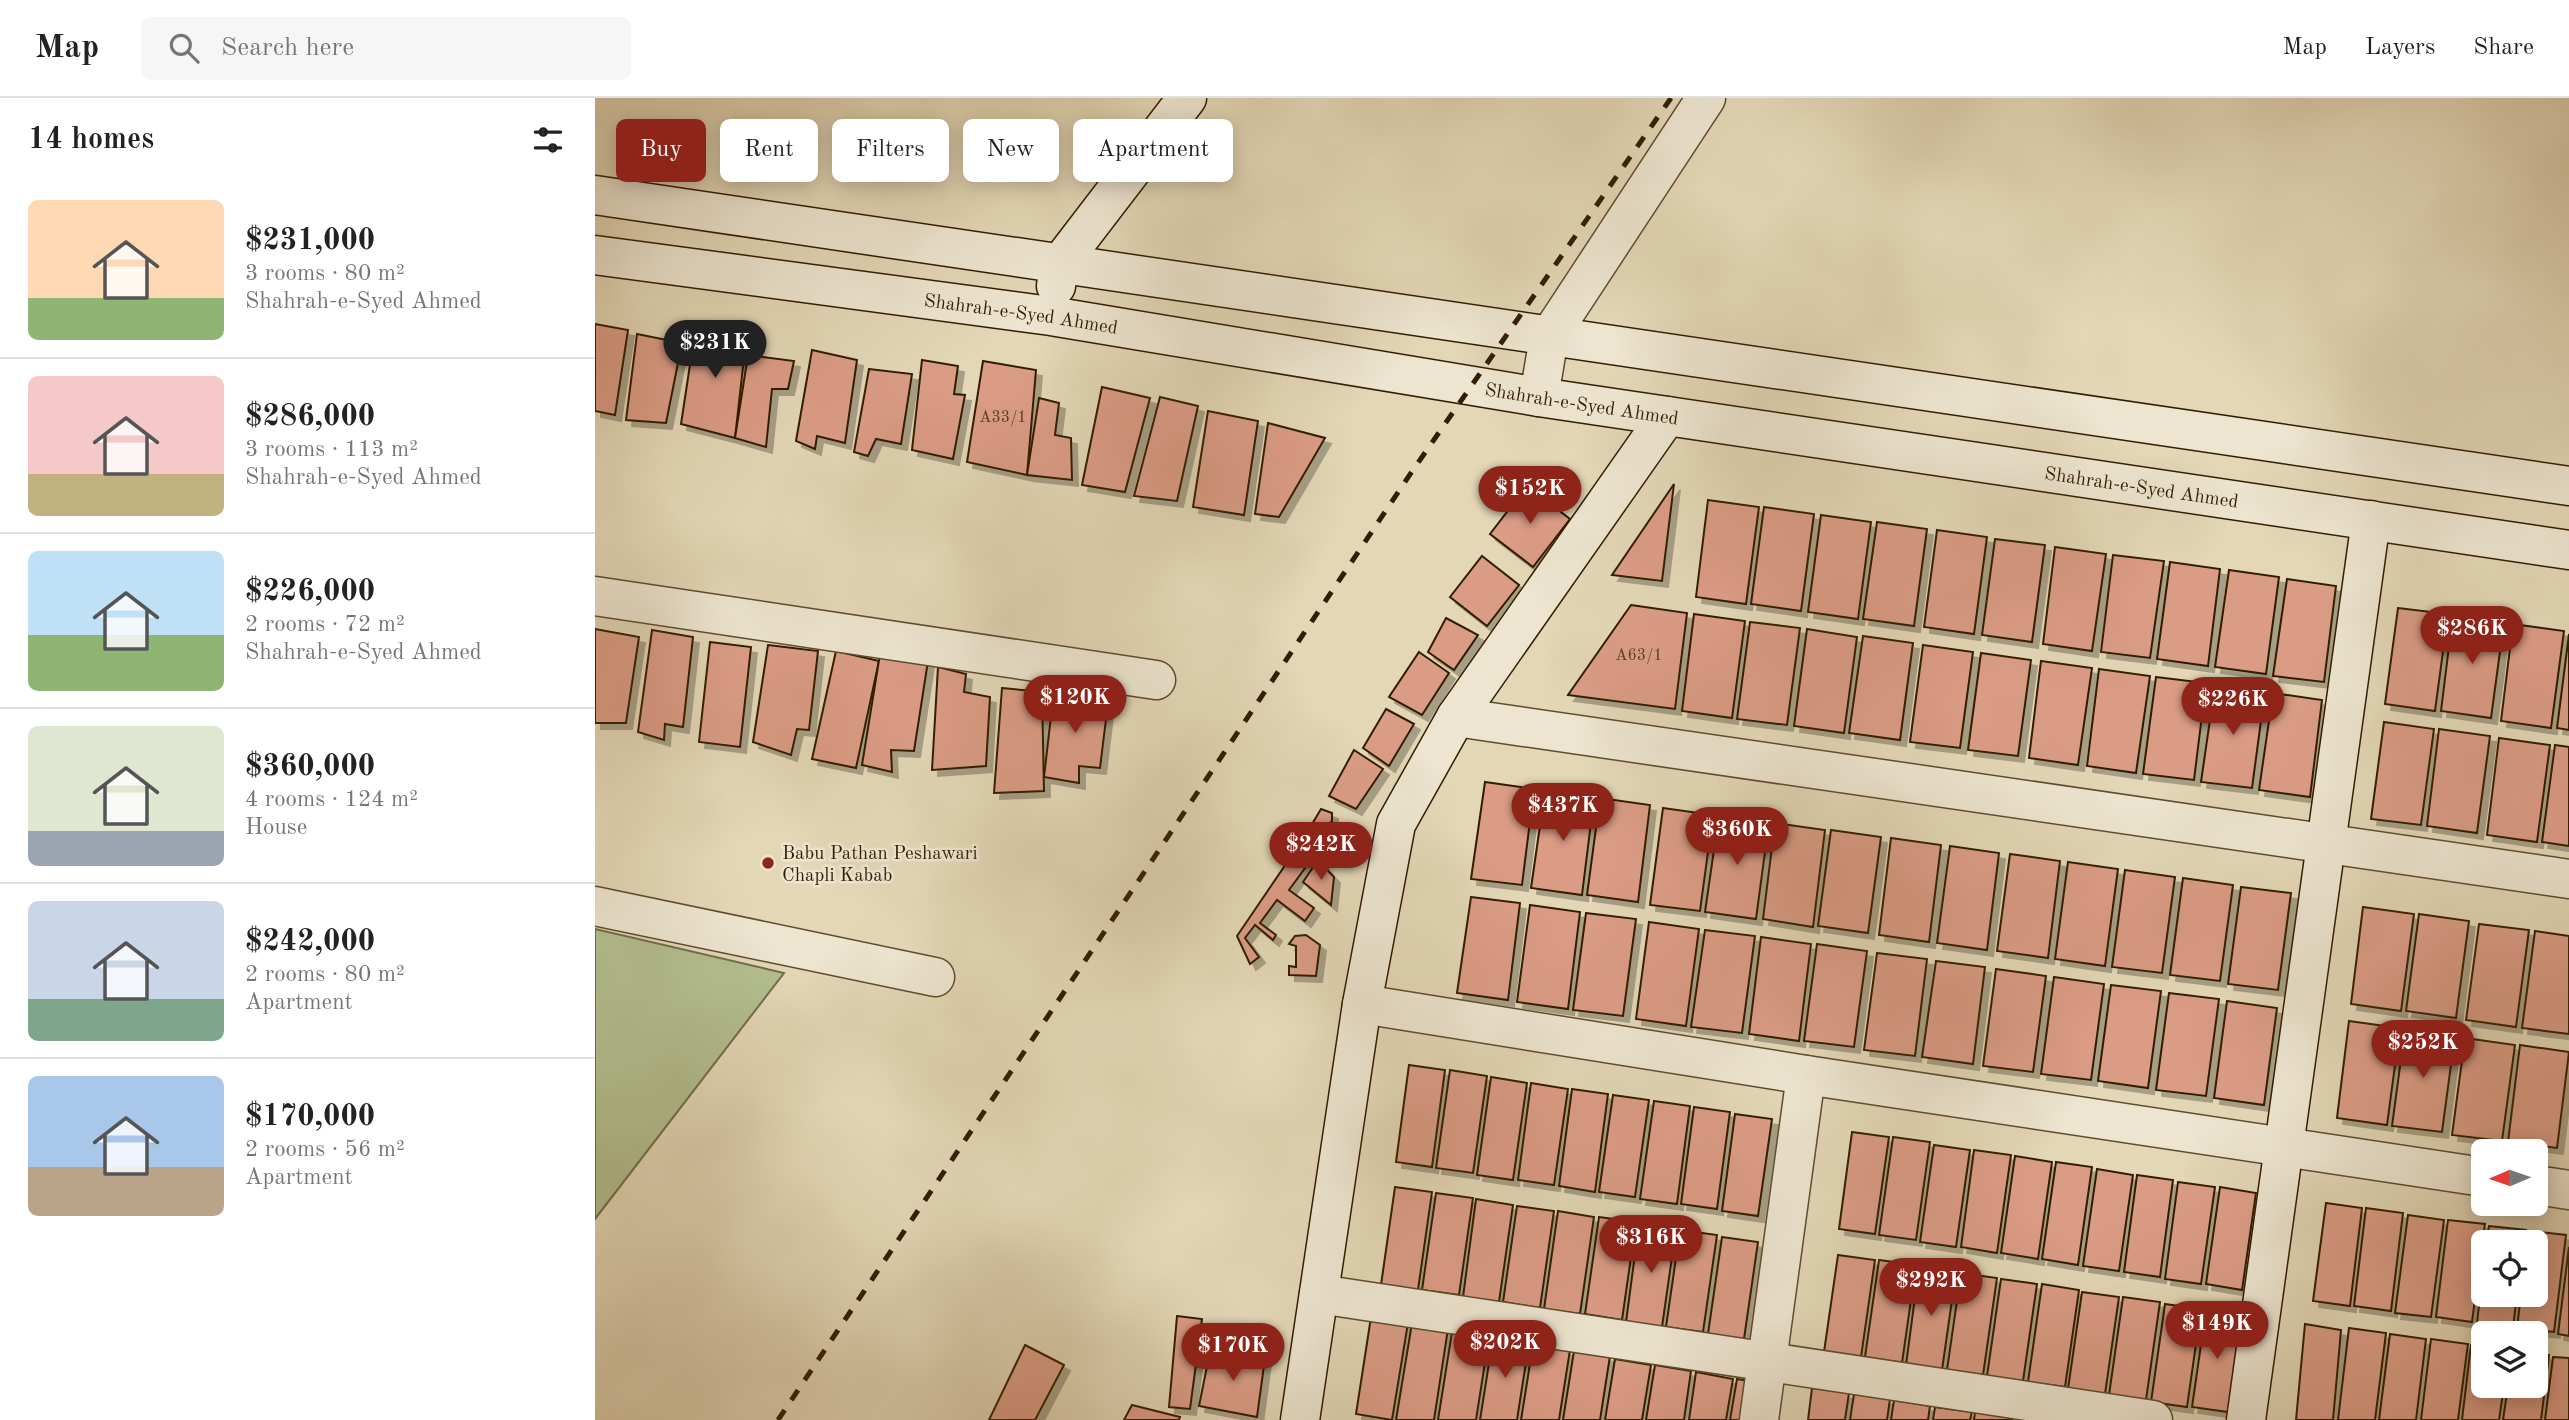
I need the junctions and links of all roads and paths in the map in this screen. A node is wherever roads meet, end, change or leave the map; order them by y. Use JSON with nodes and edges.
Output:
{"nodes":[{"id":1,"x":1187,"y":98,"type":"edge"},
{"id":2,"x":1706,"y":98,"type":"edge"},
{"id":3,"x":595,"y":195,"type":"edge"},
{"id":4,"x":595,"y":255,"type":"edge"},
{"id":5,"x":1059,"y":265,"type":"junction"},
{"id":6,"x":1051,"y":316,"type":"junction"},
{"id":7,"x":1549,"y":337,"type":"junction"},
{"id":8,"x":1539,"y":397,"type":"junction"},
{"id":9,"x":1667,"y":416,"type":"junction"},
{"id":10,"x":2569,"y":486,"type":"edge"},
{"id":11,"x":2371,"y":520,"type":"junction"},
{"id":12,"x":2569,"y":551,"type":"edge"},
{"id":13,"x":595,"y":596,"type":"edge"},
{"id":14,"x":1156,"y":680,"type":"dead end"},
{"id":15,"x":1456,"y":717,"type":"junction"},
{"id":16,"x":2327,"y":845,"type":"junction"},
{"id":17,"x":2569,"y":879,"type":"edge"},
{"id":18,"x":595,"y":906,"type":"edge"},
{"id":19,"x":935,"y":977,"type":"dead end"},
{"id":20,"x":1362,"y":1004,"type":"junction"},
{"id":21,"x":1806,"y":1075,"type":"junction"},
{"id":22,"x":2285,"y":1148,"type":"junction"},
{"id":23,"x":2471,"y":1175,"type":"edge"},
{"id":24,"x":2548,"y":1187,"type":"edge"},
{"id":25,"x":2569,"y":1190,"type":"edge"},
{"id":26,"x":1319,"y":1294,"type":"junction"},
{"id":27,"x":1767,"y":1362,"type":"junction"},
{"id":28,"x":1300,"y":1420,"type":"edge"},
{"id":29,"x":1759,"y":1420,"type":"edge"},
{"id":30,"x":2153,"y":1420,"type":"edge"},
{"id":31,"x":2246,"y":1420,"type":"edge"}],
"edges":[{"from":1,"to":5,"type":"street"},
{"from":2,"to":7,"type":"street"},
{"from":3,"to":5,"type":"street"},
{"from":4,"to":6,"type":"street","name":"Shahrah-e-Syed Ahmed"},
{"from":5,"to":6,"type":"street"},
{"from":5,"to":7,"type":"street"},
{"from":6,"to":8,"type":"street","name":"Shahrah-e-Syed Ahmed"},
{"from":7,"to":8,"type":"street"},
{"from":7,"to":10,"type":"street"},
{"from":8,"to":9,"type":"street","name":"Shahrah-e-Syed Ahmed"},
{"from":9,"to":11,"type":"street","name":"Shahrah-e-Syed Ahmed"},
{"from":9,"to":15,"type":"street"},
{"from":11,"to":12,"type":"street","name":"Shahrah-e-Syed Ahmed"},
{"from":11,"to":16,"type":"street"},
{"from":13,"to":14,"type":"street"},
{"from":15,"to":16,"type":"street"},
{"from":15,"to":20,"type":"street"},
{"from":16,"to":17,"type":"street"},
{"from":16,"to":22,"type":"street"},
{"from":18,"to":19,"type":"street"},
{"from":20,"to":21,"type":"street"},
{"from":20,"to":26,"type":"street"},
{"from":21,"to":22,"type":"street"},
{"from":21,"to":27,"type":"street"},
{"from":22,"to":23,"type":"street"},
{"from":22,"to":31,"type":"street"},
{"from":24,"to":25,"type":"street"},
{"from":26,"to":27,"type":"street"},
{"from":26,"to":28,"type":"street"},
{"from":27,"to":29,"type":"street"},
{"from":27,"to":30,"type":"street"}]}
